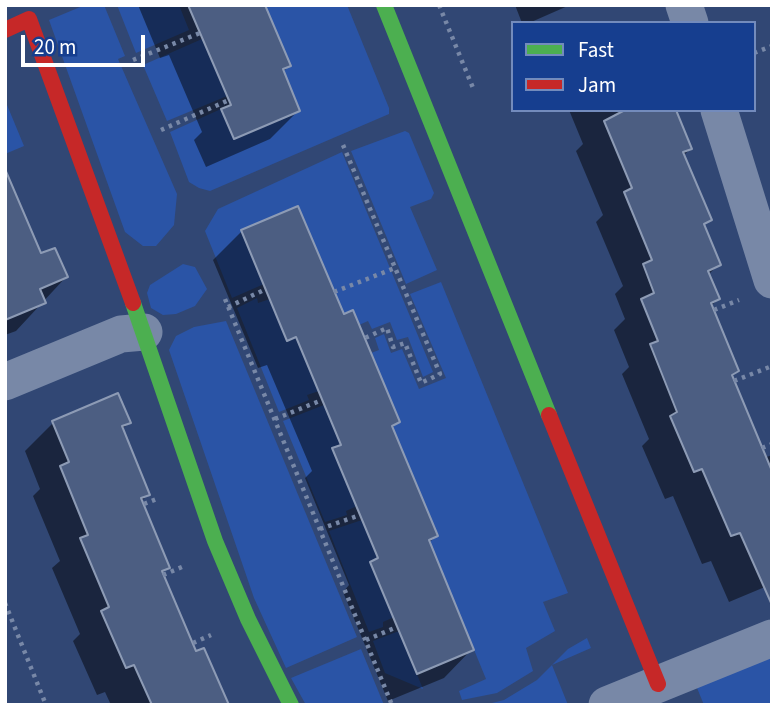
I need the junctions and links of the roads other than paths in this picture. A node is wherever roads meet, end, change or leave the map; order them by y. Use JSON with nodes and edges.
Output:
{"nodes":[{"id":1,"x":384,"y":5,"type":"edge"},
{"id":2,"x":5,"y":30,"type":"edge"},
{"id":3,"x":720,"y":112,"type":"edge"},
{"id":4,"x":772,"y":280,"type":"edge"},
{"id":5,"x":145,"y":332,"type":"junction"},
{"id":6,"x":5,"y":382,"type":"edge"},
{"id":7,"x":772,"y":638,"type":"edge"},
{"id":8,"x":658,"y":684,"type":"junction"},
{"id":9,"x":291,"y":705,"type":"edge"},
{"id":10,"x":607,"y":705,"type":"edge"}],
"edges":[{"from":1,"to":8,"type":"street"},
{"from":2,"to":5,"type":"street"},
{"from":3,"to":4,"type":"street"},
{"from":5,"to":6,"type":"street"},
{"from":5,"to":9,"type":"street"},
{"from":7,"to":8,"type":"street"},
{"from":8,"to":10,"type":"street"}]}
